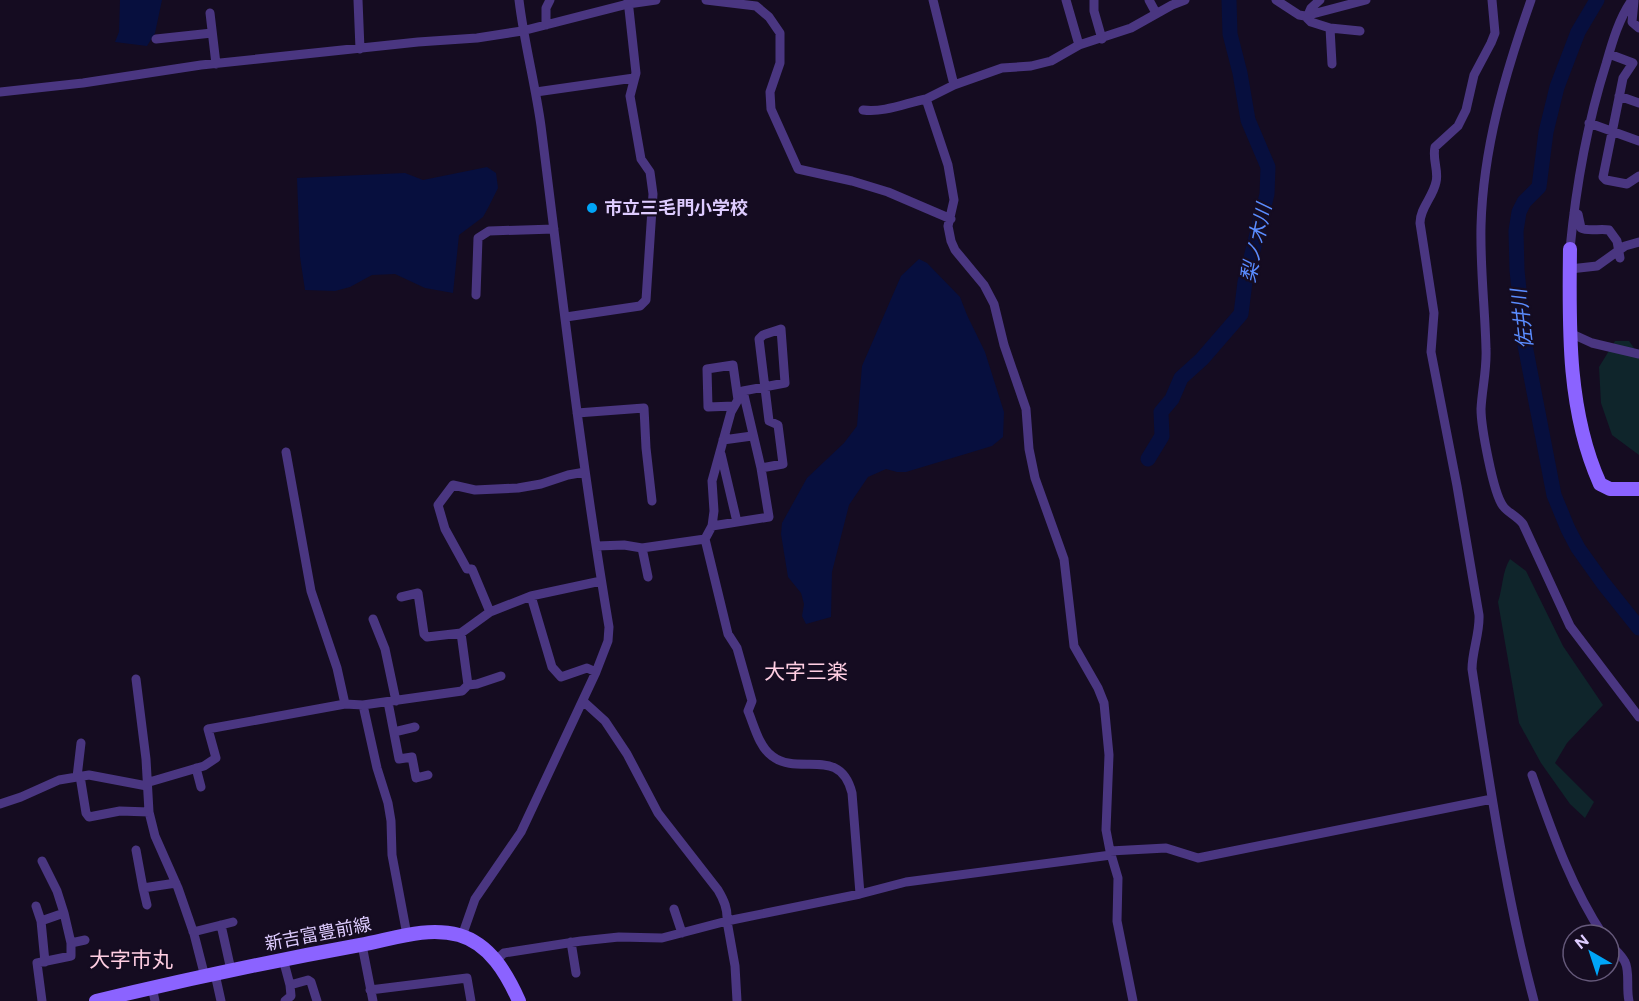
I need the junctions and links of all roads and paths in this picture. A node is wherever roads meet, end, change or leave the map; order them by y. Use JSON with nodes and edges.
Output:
{"nodes":[{"id":1,"x":358,"y":0,"type":"edge"},
{"id":2,"x":519,"y":0,"type":"edge"},
{"id":3,"x":550,"y":0,"type":"edge"},
{"id":4,"x":656,"y":0,"type":"edge"},
{"id":5,"x":706,"y":0,"type":"edge"},
{"id":6,"x":933,"y":0,"type":"edge"},
{"id":7,"x":1066,"y":0,"type":"edge"},
{"id":8,"x":1094,"y":0,"type":"edge"},
{"id":9,"x":1149,"y":0,"type":"edge"},
{"id":10,"x":1185,"y":0,"type":"edge"},
{"id":11,"x":1276,"y":0,"type":"edge"},
{"id":12,"x":1320,"y":0,"type":"edge"},
{"id":13,"x":1366,"y":0,"type":"edge"},
{"id":14,"x":1492,"y":0,"type":"edge"},
{"id":15,"x":1531,"y":0,"type":"edge"},
{"id":16,"x":1633,"y":0,"type":"edge"},
{"id":17,"x":628,"y":2,"type":"edge"},
{"id":18,"x":756,"y":3,"type":"edge"},
{"id":19,"x":210,"y":13,"type":"dead end"},
{"id":20,"x":1156,"y":14,"type":"junction"},
{"id":21,"x":1307,"y":15,"type":"junction"},
{"id":22,"x":546,"y":25,"type":"junction"},
{"id":23,"x":1330,"y":28,"type":"junction"},
{"id":24,"x":1639,"y":28,"type":"edge"},
{"id":25,"x":522,"y":31,"type":"junction"},
{"id":26,"x":1360,"y":31,"type":"dead end"},
{"id":27,"x":212,"y":33,"type":"junction"},
{"id":28,"x":156,"y":39,"type":"dead end"},
{"id":29,"x":1102,"y":39,"type":"junction"},
{"id":30,"x":1079,"y":45,"type":"junction"},
{"id":31,"x":360,"y":49,"type":"junction"},
{"id":32,"x":1609,"y":54,"type":"junction"},
{"id":33,"x":216,"y":64,"type":"junction"},
{"id":34,"x":1332,"y":64,"type":"dead end"},
{"id":35,"x":1636,"y":64,"type":"edge"},
{"id":36,"x":634,"y":78,"type":"junction"},
{"id":37,"x":954,"y":85,"type":"junction"},
{"id":38,"x":0,"y":92,"type":"edge"},
{"id":39,"x":536,"y":92,"type":"junction"},
{"id":40,"x":1619,"y":96,"type":"junction"},
{"id":41,"x":926,"y":99,"type":"junction"},
{"id":42,"x":1639,"y":103,"type":"edge"},
{"id":43,"x":864,"y":110,"type":"dead end"},
{"id":44,"x":1589,"y":123,"type":"junction"},
{"id":45,"x":1612,"y":132,"type":"junction"},
{"id":46,"x":1639,"y":141,"type":"edge"},
{"id":47,"x":1639,"y":176,"type":"edge"},
{"id":48,"x":1574,"y":213,"type":"junction"},
{"id":49,"x":951,"y":219,"type":"junction"},
{"id":50,"x":554,"y":229,"type":"junction"},
{"id":51,"x":1639,"y":242,"type":"edge"},
{"id":52,"x":1570,"y":249,"type":"joint"},
{"id":53,"x":1619,"y":255,"type":"junction"},
{"id":54,"x":1570,"y":269,"type":"junction"},
{"id":55,"x":476,"y":295,"type":"dead end"},
{"id":56,"x":566,"y":317,"type":"junction"},
{"id":57,"x":1570,"y":333,"type":"junction"},
{"id":58,"x":1639,"y":354,"type":"edge"},
{"id":59,"x":763,"y":386,"type":"junction"},
{"id":60,"x":738,"y":399,"type":"junction"},
{"id":61,"x":577,"y":413,"type":"junction"},
{"id":62,"x":752,"y":436,"type":"junction"},
{"id":63,"x":723,"y":440,"type":"junction"},
{"id":64,"x":286,"y":452,"type":"dead end"},
{"id":65,"x":721,"y":452,"type":"junction"},
{"id":66,"x":761,"y":468,"type":"junction"},
{"id":67,"x":585,"y":472,"type":"junction"},
{"id":68,"x":1639,"y":489,"type":"edge"},
{"id":69,"x":652,"y":501,"type":"dead end"},
{"id":70,"x":737,"y":522,"type":"junction"},
{"id":71,"x":712,"y":526,"type":"junction"},
{"id":72,"x":705,"y":539,"type":"junction"},
{"id":73,"x":597,"y":546,"type":"junction"},
{"id":74,"x":642,"y":548,"type":"junction"},
{"id":75,"x":648,"y":577,"type":"dead end"},
{"id":76,"x":602,"y":581,"type":"junction"},
{"id":77,"x":531,"y":596,"type":"junction"},
{"id":78,"x":401,"y":597,"type":"dead end"},
{"id":79,"x":490,"y":612,"type":"junction"},
{"id":80,"x":373,"y":620,"type":"dead end"},
{"id":81,"x":461,"y":633,"type":"junction"},
{"id":82,"x":596,"y":672,"type":"junction"},
{"id":83,"x":501,"y":676,"type":"dead end"},
{"id":84,"x":136,"y":679,"type":"dead end"},
{"id":85,"x":468,"y":685,"type":"junction"},
{"id":86,"x":392,"y":701,"type":"junction"},
{"id":87,"x":583,"y":701,"type":"junction"},
{"id":88,"x":345,"y":704,"type":"junction"},
{"id":89,"x":363,"y":705,"type":"junction"},
{"id":90,"x":1639,"y":717,"type":"edge"},
{"id":91,"x":415,"y":727,"type":"dead end"},
{"id":92,"x":394,"y":732,"type":"junction"},
{"id":93,"x":81,"y":743,"type":"dead end"},
{"id":94,"x":196,"y":768,"type":"junction"},
{"id":95,"x":428,"y":775,"type":"dead end"},
{"id":96,"x":1532,"y":775,"type":"dead end"},
{"id":97,"x":78,"y":777,"type":"junction"},
{"id":98,"x":146,"y":784,"type":"junction"},
{"id":99,"x":201,"y":787,"type":"dead end"},
{"id":100,"x":1492,"y":799,"type":"junction"},
{"id":101,"x":0,"y":804,"type":"edge"},
{"id":102,"x":149,"y":812,"type":"junction"},
{"id":103,"x":135,"y":850,"type":"dead end"},
{"id":104,"x":1111,"y":853,"type":"junction"},
{"id":105,"x":42,"y":861,"type":"dead end"},
{"id":106,"x":176,"y":883,"type":"junction"},
{"id":107,"x":143,"y":888,"type":"junction"},
{"id":108,"x":860,"y":894,"type":"junction"},
{"id":109,"x":147,"y":905,"type":"dead end"},
{"id":110,"x":36,"y":906,"type":"dead end"},
{"id":111,"x":674,"y":909,"type":"dead end"},
{"id":112,"x":64,"y":913,"type":"junction"},
{"id":113,"x":41,"y":921,"type":"junction"},
{"id":114,"x":727,"y":921,"type":"junction"},
{"id":115,"x":233,"y":922,"type":"dead end"},
{"id":116,"x":1595,"y":923,"type":"edge"},
{"id":117,"x":221,"y":925,"type":"junction"},
{"id":118,"x":193,"y":932,"type":"junction"},
{"id":119,"x":682,"y":933,"type":"junction"},
{"id":120,"x":407,"y":935,"type":"junction"},
{"id":121,"x":462,"y":936,"type":"junction"},
{"id":122,"x":85,"y":940,"type":"dead end"},
{"id":123,"x":571,"y":942,"type":"junction"},
{"id":124,"x":71,"y":943,"type":"junction"},
{"id":125,"x":362,"y":945,"type":"junction"},
{"id":126,"x":1621,"y":956,"type":"edge"},
{"id":127,"x":283,"y":959,"type":"junction"},
{"id":128,"x":496,"y":960,"type":"junction"},
{"id":129,"x":45,"y":962,"type":"junction"},
{"id":130,"x":231,"y":970,"type":"junction"},
{"id":131,"x":576,"y":973,"type":"dead end"},
{"id":132,"x":210,"y":975,"type":"junction"},
{"id":133,"x":290,"y":985,"type":"junction"},
{"id":134,"x":370,"y":990,"type":"junction"},
{"id":135,"x":153,"y":994,"type":"edge"},
{"id":136,"x":42,"y":1001,"type":"edge"},
{"id":137,"x":96,"y":1001,"type":"edge"},
{"id":138,"x":221,"y":1001,"type":"edge"},
{"id":139,"x":285,"y":1001,"type":"edge"},
{"id":140,"x":317,"y":1001,"type":"edge"},
{"id":141,"x":372,"y":1001,"type":"edge"},
{"id":142,"x":471,"y":1001,"type":"edge"},
{"id":143,"x":519,"y":1001,"type":"edge"},
{"id":144,"x":737,"y":1001,"type":"edge"},
{"id":145,"x":1133,"y":1001,"type":"edge"},
{"id":146,"x":1534,"y":1001,"type":"edge"},
{"id":147,"x":1629,"y":1001,"type":"edge"}],
"edges":[{"from":1,"to":31,"type":"street"},
{"from":2,"to":25,"type":"street"},
{"from":3,"to":22,"type":"street"},
{"from":4,"to":17,"type":"street"},
{"from":5,"to":18,"type":"street"},
{"from":6,"to":37,"type":"street"},
{"from":7,"to":30,"type":"street"},
{"from":8,"to":29,"type":"street"},
{"from":9,"to":20,"type":"street"},
{"from":10,"to":20,"type":"street"},
{"from":11,"to":21,"type":"street"},
{"from":12,"to":21,"type":"street"},
{"from":13,"to":21,"type":"street"},
{"from":14,"to":100,"type":"street"},
{"from":15,"to":90,"type":"street"},
{"from":16,"to":24,"type":"street"},
{"from":16,"to":32,"type":"street"},
{"from":17,"to":22,"type":"street"},
{"from":17,"to":36,"type":"street"},
{"from":18,"to":49,"type":"street"},
{"from":19,"to":27,"type":"street"},
{"from":20,"to":29,"type":"street"},
{"from":21,"to":23,"type":"street"},
{"from":22,"to":25,"type":"street"},
{"from":23,"to":26,"type":"street"},
{"from":23,"to":34,"type":"street"},
{"from":25,"to":31,"type":"street"},
{"from":25,"to":39,"type":"street"},
{"from":27,"to":28,"type":"street"},
{"from":27,"to":33,"type":"street"},
{"from":29,"to":30,"type":"street"},
{"from":30,"to":37,"type":"street"},
{"from":31,"to":33,"type":"street"},
{"from":32,"to":35,"type":"street"},
{"from":32,"to":44,"type":"street"},
{"from":33,"to":38,"type":"street"},
{"from":35,"to":40,"type":"street"},
{"from":36,"to":39,"type":"street"},
{"from":36,"to":56,"type":"street"},
{"from":37,"to":41,"type":"street"},
{"from":39,"to":50,"type":"street"},
{"from":40,"to":42,"type":"street"},
{"from":40,"to":45,"type":"street"},
{"from":41,"to":43,"type":"street"},
{"from":41,"to":49,"type":"street"},
{"from":44,"to":45,"type":"street"},
{"from":44,"to":48,"type":"street"},
{"from":45,"to":46,"type":"street"},
{"from":45,"to":47,"type":"street"},
{"from":48,"to":52,"type":"street"},
{"from":48,"to":53,"type":"street"},
{"from":49,"to":104,"type":"street"},
{"from":50,"to":55,"type":"street"},
{"from":50,"to":56,"type":"street"},
{"from":51,"to":53,"type":"street"},
{"from":52,"to":54,"type":"main road"},
{"from":53,"to":54,"type":"street"},
{"from":54,"to":57,"type":"main road"},
{"from":56,"to":61,"type":"street"},
{"from":57,"to":58,"type":"street"},
{"from":57,"to":68,"type":"main road"},
{"from":59,"to":59,"type":"street"},
{"from":59,"to":60,"type":"street"},
{"from":59,"to":66,"type":"street"},
{"from":60,"to":60,"type":"street"},
{"from":60,"to":62,"type":"street"},
{"from":60,"to":63,"type":"street"},
{"from":61,"to":67,"type":"street"},
{"from":61,"to":69,"type":"street"},
{"from":62,"to":63,"type":"street"},
{"from":62,"to":66,"type":"street"},
{"from":63,"to":65,"type":"street"},
{"from":64,"to":88,"type":"street"},
{"from":65,"to":70,"type":"street"},
{"from":65,"to":71,"type":"street"},
{"from":66,"to":70,"type":"street"},
{"from":67,"to":73,"type":"street"},
{"from":67,"to":79,"type":"street"},
{"from":70,"to":71,"type":"street"},
{"from":71,"to":72,"type":"street"},
{"from":72,"to":74,"type":"street"},
{"from":72,"to":108,"type":"street"},
{"from":73,"to":74,"type":"street"},
{"from":73,"to":76,"type":"street"},
{"from":74,"to":75,"type":"street"},
{"from":76,"to":77,"type":"street"},
{"from":76,"to":82,"type":"street"},
{"from":77,"to":79,"type":"street"},
{"from":77,"to":82,"type":"street"},
{"from":78,"to":81,"type":"street"},
{"from":79,"to":81,"type":"street"},
{"from":80,"to":86,"type":"street"},
{"from":81,"to":85,"type":"street"},
{"from":82,"to":87,"type":"street"},
{"from":83,"to":85,"type":"street"},
{"from":84,"to":98,"type":"street"},
{"from":85,"to":86,"type":"street"},
{"from":86,"to":89,"type":"street"},
{"from":86,"to":92,"type":"street"},
{"from":87,"to":114,"type":"street"},
{"from":87,"to":121,"type":"street"},
{"from":88,"to":89,"type":"street"},
{"from":88,"to":94,"type":"street"},
{"from":89,"to":120,"type":"street"},
{"from":91,"to":92,"type":"street"},
{"from":92,"to":95,"type":"street"},
{"from":93,"to":97,"type":"street"},
{"from":94,"to":98,"type":"street"},
{"from":94,"to":99,"type":"street"},
{"from":96,"to":116,"type":"street"},
{"from":97,"to":98,"type":"street"},
{"from":97,"to":101,"type":"street"},
{"from":97,"to":102,"type":"street"},
{"from":98,"to":102,"type":"street"},
{"from":100,"to":104,"type":"street"},
{"from":100,"to":146,"type":"street"},
{"from":102,"to":106,"type":"street"},
{"from":103,"to":107,"type":"street"},
{"from":104,"to":108,"type":"street"},
{"from":104,"to":145,"type":"street"},
{"from":105,"to":112,"type":"street"},
{"from":106,"to":107,"type":"street"},
{"from":106,"to":118,"type":"street"},
{"from":107,"to":109,"type":"street"},
{"from":108,"to":114,"type":"street"},
{"from":110,"to":113,"type":"street"},
{"from":111,"to":119,"type":"street"},
{"from":112,"to":113,"type":"street"},
{"from":112,"to":124,"type":"street"},
{"from":113,"to":129,"type":"street"},
{"from":114,"to":119,"type":"street"},
{"from":114,"to":144,"type":"street"},
{"from":115,"to":117,"type":"street"},
{"from":117,"to":118,"type":"street"},
{"from":117,"to":130,"type":"street"},
{"from":118,"to":132,"type":"street"},
{"from":119,"to":123,"type":"street"},
{"from":120,"to":121,"type":"main road","name":"新吉富豊前線"},
{"from":120,"to":125,"type":"main road","name":"新吉富豊前線"},
{"from":121,"to":128,"type":"main road","name":"新吉富豊前線"},
{"from":122,"to":124,"type":"street"},
{"from":123,"to":128,"type":"street"},
{"from":123,"to":131,"type":"street"},
{"from":124,"to":129,"type":"street"},
{"from":125,"to":127,"type":"main road","name":"新吉富豊前線"},
{"from":125,"to":134,"type":"street"},
{"from":126,"to":147,"type":"street"},
{"from":127,"to":130,"type":"main road","name":"新吉富豊前線"},
{"from":127,"to":133,"type":"street"},
{"from":128,"to":143,"type":"main road","name":"新吉富豊前線"},
{"from":129,"to":136,"type":"street"},
{"from":130,"to":132,"type":"main road","name":"新吉富豊前線"},
{"from":132,"to":135,"type":"main road","name":"新吉富豊前線"},
{"from":132,"to":138,"type":"street"},
{"from":133,"to":139,"type":"street"},
{"from":133,"to":140,"type":"street"},
{"from":134,"to":141,"type":"street"},
{"from":134,"to":142,"type":"street"},
{"from":135,"to":137,"type":"main road","name":"新吉富豊前線"}]}
